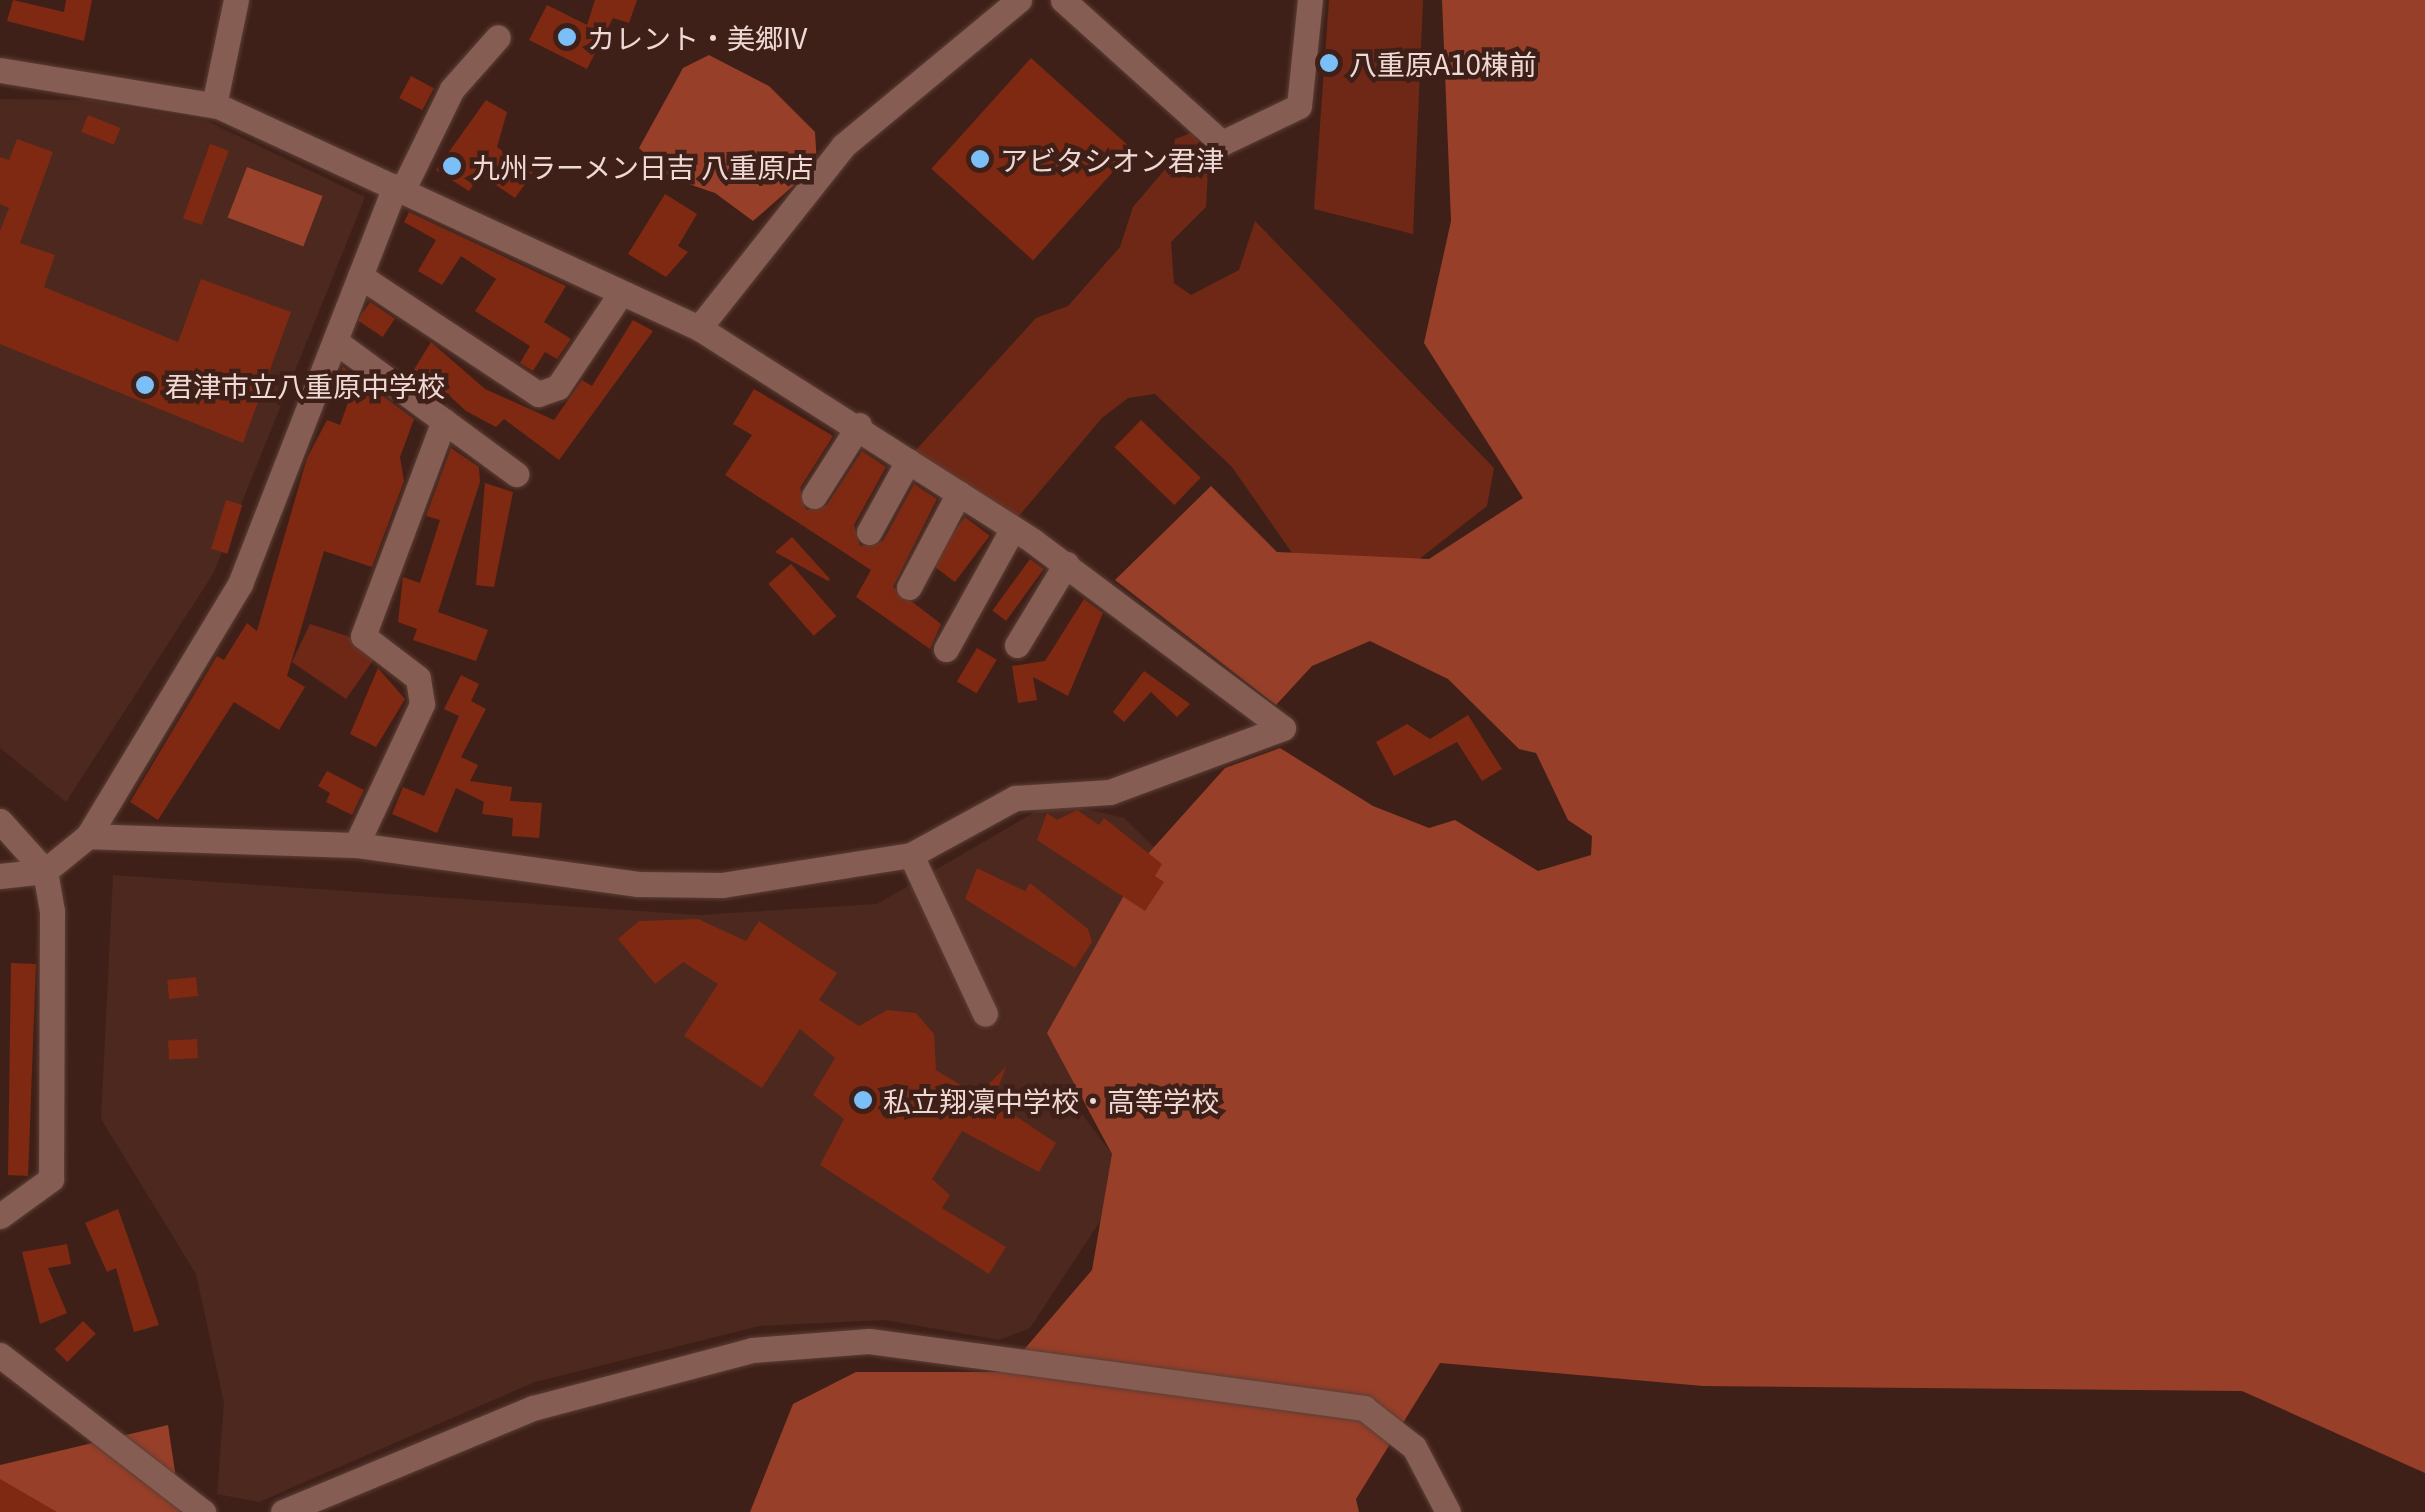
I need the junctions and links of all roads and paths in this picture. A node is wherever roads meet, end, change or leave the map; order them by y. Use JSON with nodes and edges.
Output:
{"nodes":[{"id":1,"x":236,"y":0,"type":"edge"},
{"id":2,"x":1019,"y":0,"type":"edge"},
{"id":3,"x":1063,"y":0,"type":"edge"},
{"id":4,"x":1310,"y":0,"type":"edge"},
{"id":5,"x":498,"y":36,"type":"dead end"},
{"id":6,"x":0,"y":70,"type":"edge"},
{"id":7,"x":214,"y":106,"type":"junction"},
{"id":8,"x":399,"y":187,"type":"junction"},
{"id":9,"x":360,"y":276,"type":"junction"},
{"id":10,"x":621,"y":294,"type":"junction"},
{"id":11,"x":699,"y":328,"type":"junction"},
{"id":12,"x":335,"y":341,"type":"junction"},
{"id":13,"x":444,"y":420,"type":"junction"},
{"id":14,"x":860,"y":425,"type":"junction"},
{"id":15,"x":908,"y":461,"type":"junction"},
{"id":16,"x":516,"y":474,"type":"dead end"},
{"id":17,"x":959,"y":493,"type":"junction"},
{"id":18,"x":814,"y":496,"type":"dead end"},
{"id":19,"x":1014,"y":528,"type":"junction"},
{"id":20,"x":869,"y":532,"type":"dead end"},
{"id":21,"x":1066,"y":564,"type":"junction"},
{"id":22,"x":909,"y":587,"type":"dead end"},
{"id":23,"x":1017,"y":646,"type":"dead end"},
{"id":24,"x":946,"y":649,"type":"dead end"},
{"id":25,"x":0,"y":821,"type":"edge"},
{"id":26,"x":88,"y":836,"type":"junction"},
{"id":27,"x":356,"y":845,"type":"junction"},
{"id":28,"x":911,"y":856,"type":"junction"},
{"id":29,"x":44,"y":871,"type":"junction"},
{"id":30,"x":0,"y":876,"type":"edge"},
{"id":31,"x":985,"y":1014,"type":"dead end"},
{"id":32,"x":0,"y":1216,"type":"edge"},
{"id":33,"x":0,"y":1355,"type":"edge"},
{"id":34,"x":204,"y":1512,"type":"edge"},
{"id":35,"x":283,"y":1512,"type":"edge"},
{"id":36,"x":1448,"y":1512,"type":"edge"}],
"edges":[{"from":1,"to":7,"type":"street"},
{"from":2,"to":11,"type":"street"},
{"from":3,"to":4,"type":"street"},
{"from":5,"to":8,"type":"street"},
{"from":6,"to":7,"type":"street"},
{"from":7,"to":8,"type":"street"},
{"from":8,"to":9,"type":"street"},
{"from":8,"to":10,"type":"street"},
{"from":9,"to":10,"type":"street"},
{"from":9,"to":12,"type":"street"},
{"from":10,"to":11,"type":"street"},
{"from":11,"to":14,"type":"street"},
{"from":12,"to":13,"type":"street"},
{"from":12,"to":26,"type":"street"},
{"from":13,"to":16,"type":"street"},
{"from":13,"to":27,"type":"street"},
{"from":14,"to":15,"type":"street"},
{"from":14,"to":18,"type":"street"},
{"from":15,"to":17,"type":"street"},
{"from":15,"to":20,"type":"street"},
{"from":17,"to":19,"type":"street"},
{"from":17,"to":22,"type":"street"},
{"from":19,"to":21,"type":"street"},
{"from":19,"to":24,"type":"street"},
{"from":21,"to":23,"type":"street"},
{"from":21,"to":28,"type":"street"},
{"from":25,"to":29,"type":"street"},
{"from":26,"to":27,"type":"street"},
{"from":26,"to":29,"type":"street"},
{"from":27,"to":28,"type":"street"},
{"from":28,"to":31,"type":"street"},
{"from":29,"to":30,"type":"street"},
{"from":29,"to":32,"type":"street"},
{"from":33,"to":34,"type":"street"},
{"from":35,"to":36,"type":"street"}]}
